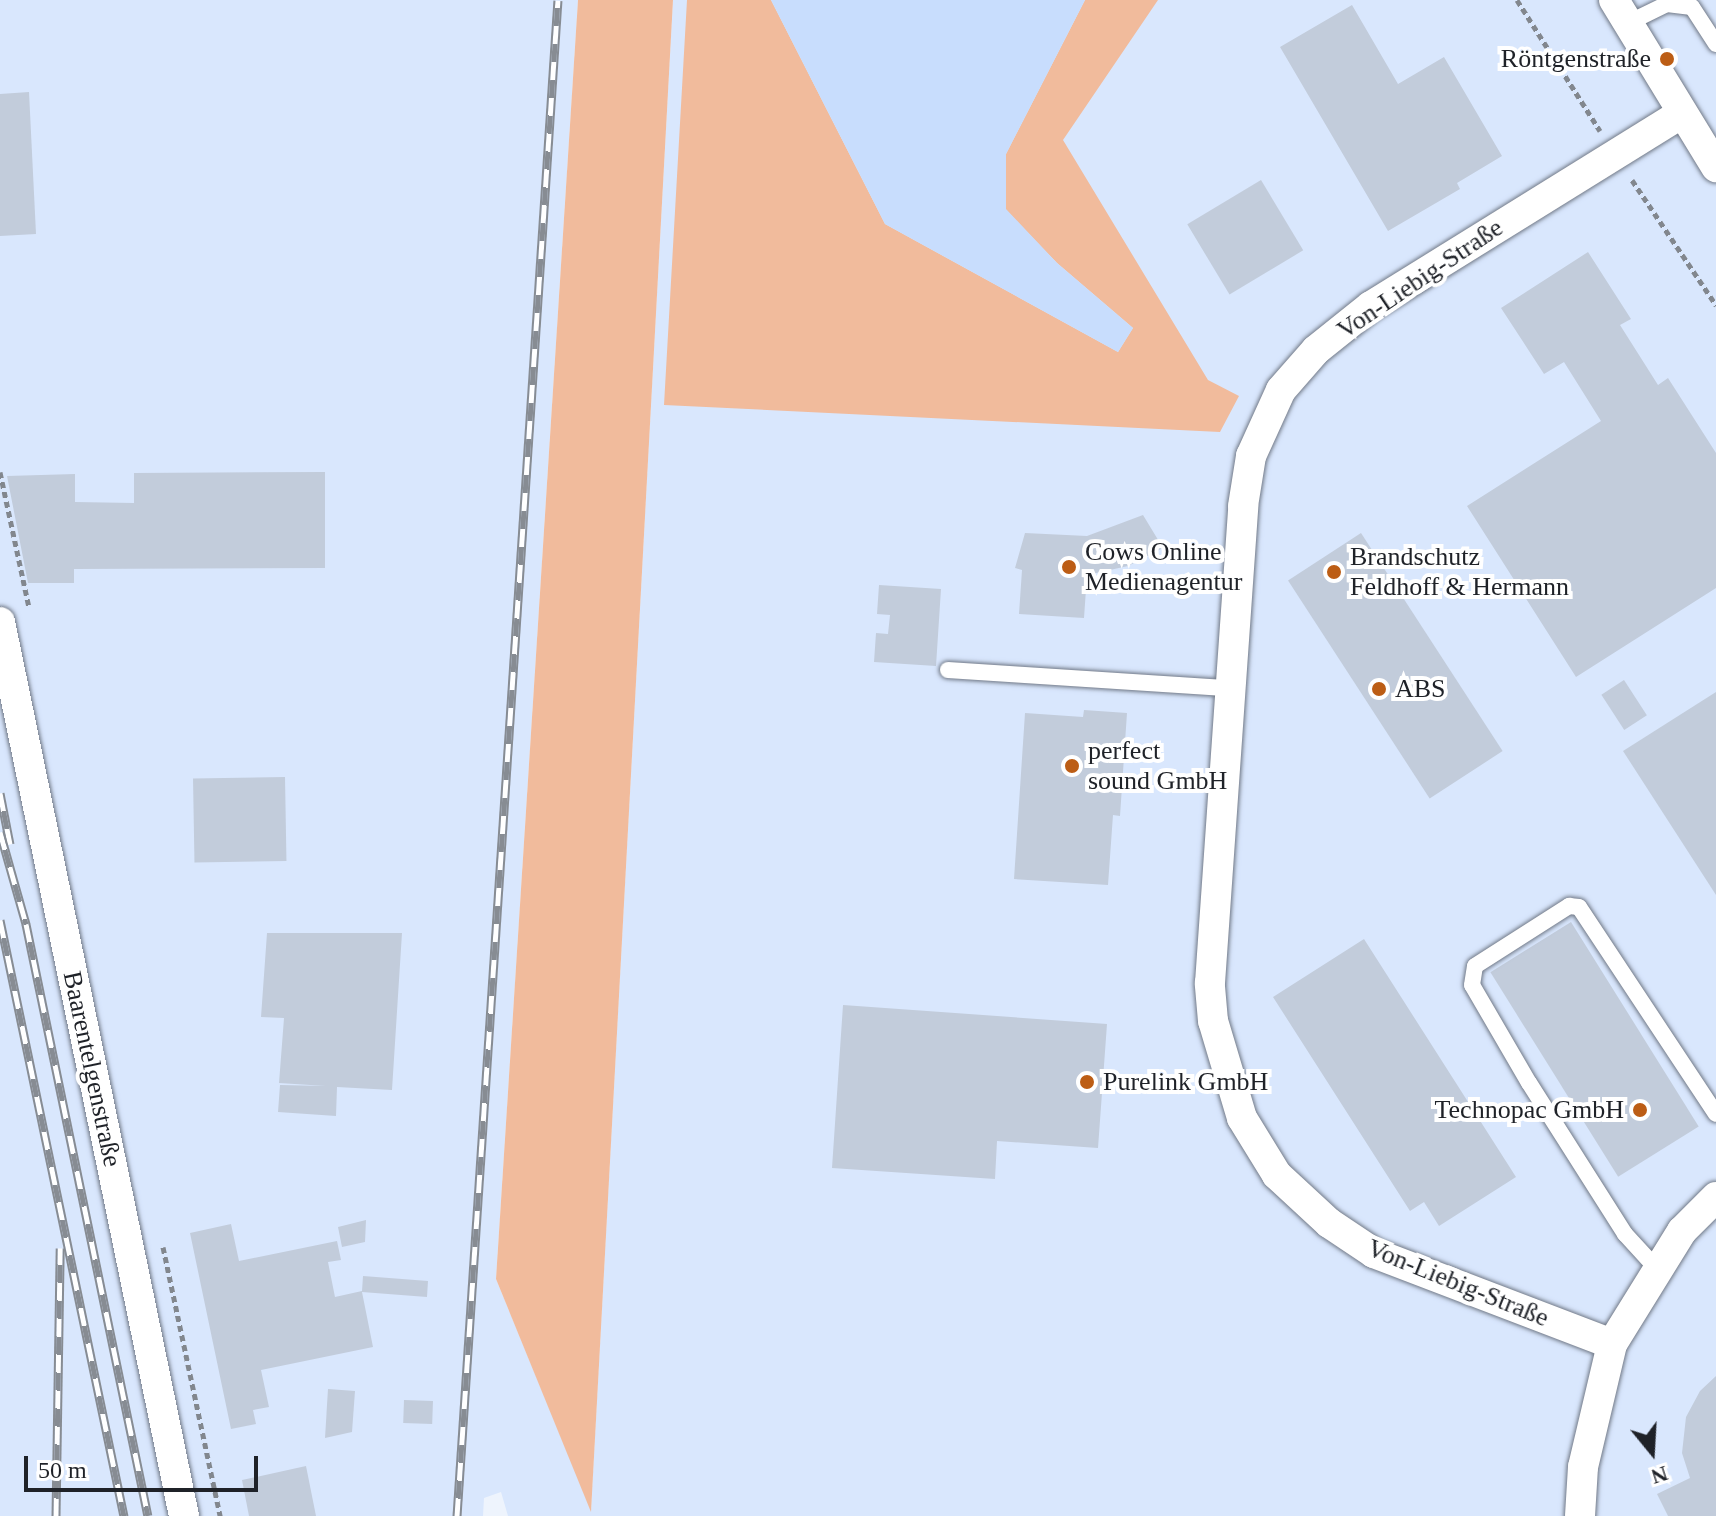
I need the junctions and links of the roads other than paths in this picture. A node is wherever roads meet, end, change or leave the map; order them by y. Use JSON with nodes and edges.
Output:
{"nodes":[{"id":1,"x":1678,"y":3,"type":"edge"},
{"id":2,"x":1621,"y":12,"type":"edge"},
{"id":3,"x":1716,"y":44,"type":"edge"},
{"id":4,"x":1682,"y":113,"type":"junction"},
{"id":5,"x":1716,"y":167,"type":"edge"},
{"id":6,"x":0,"y":622,"type":"edge"},
{"id":7,"x":948,"y":670,"type":"dead end"},
{"id":8,"x":1228,"y":688,"type":"junction"},
{"id":9,"x":1716,"y":1114,"type":"edge"},
{"id":10,"x":1716,"y":1197,"type":"edge"},
{"id":11,"x":1658,"y":1270,"type":"junction"},
{"id":12,"x":1612,"y":1344,"type":"junction"},
{"id":13,"x":184,"y":1516,"type":"edge"},
{"id":14,"x":1580,"y":1516,"type":"edge"}],
"edges":[{"from":1,"to":2,"type":"lane"},
{"from":1,"to":3,"type":"lane"},
{"from":2,"to":4,"type":"street"},
{"from":4,"to":5,"type":"street"},
{"from":4,"to":8,"type":"street","name":"Von-Liebig-Straße"},
{"from":6,"to":13,"type":"street","name":"Baarentelgenstraße"},
{"from":7,"to":8,"type":"lane"},
{"from":8,"to":12,"type":"street","name":"Von-Liebig-Straße"},
{"from":9,"to":11,"type":"lane"},
{"from":10,"to":11,"type":"street"},
{"from":11,"to":12,"type":"street"},
{"from":12,"to":14,"type":"street"}]}
